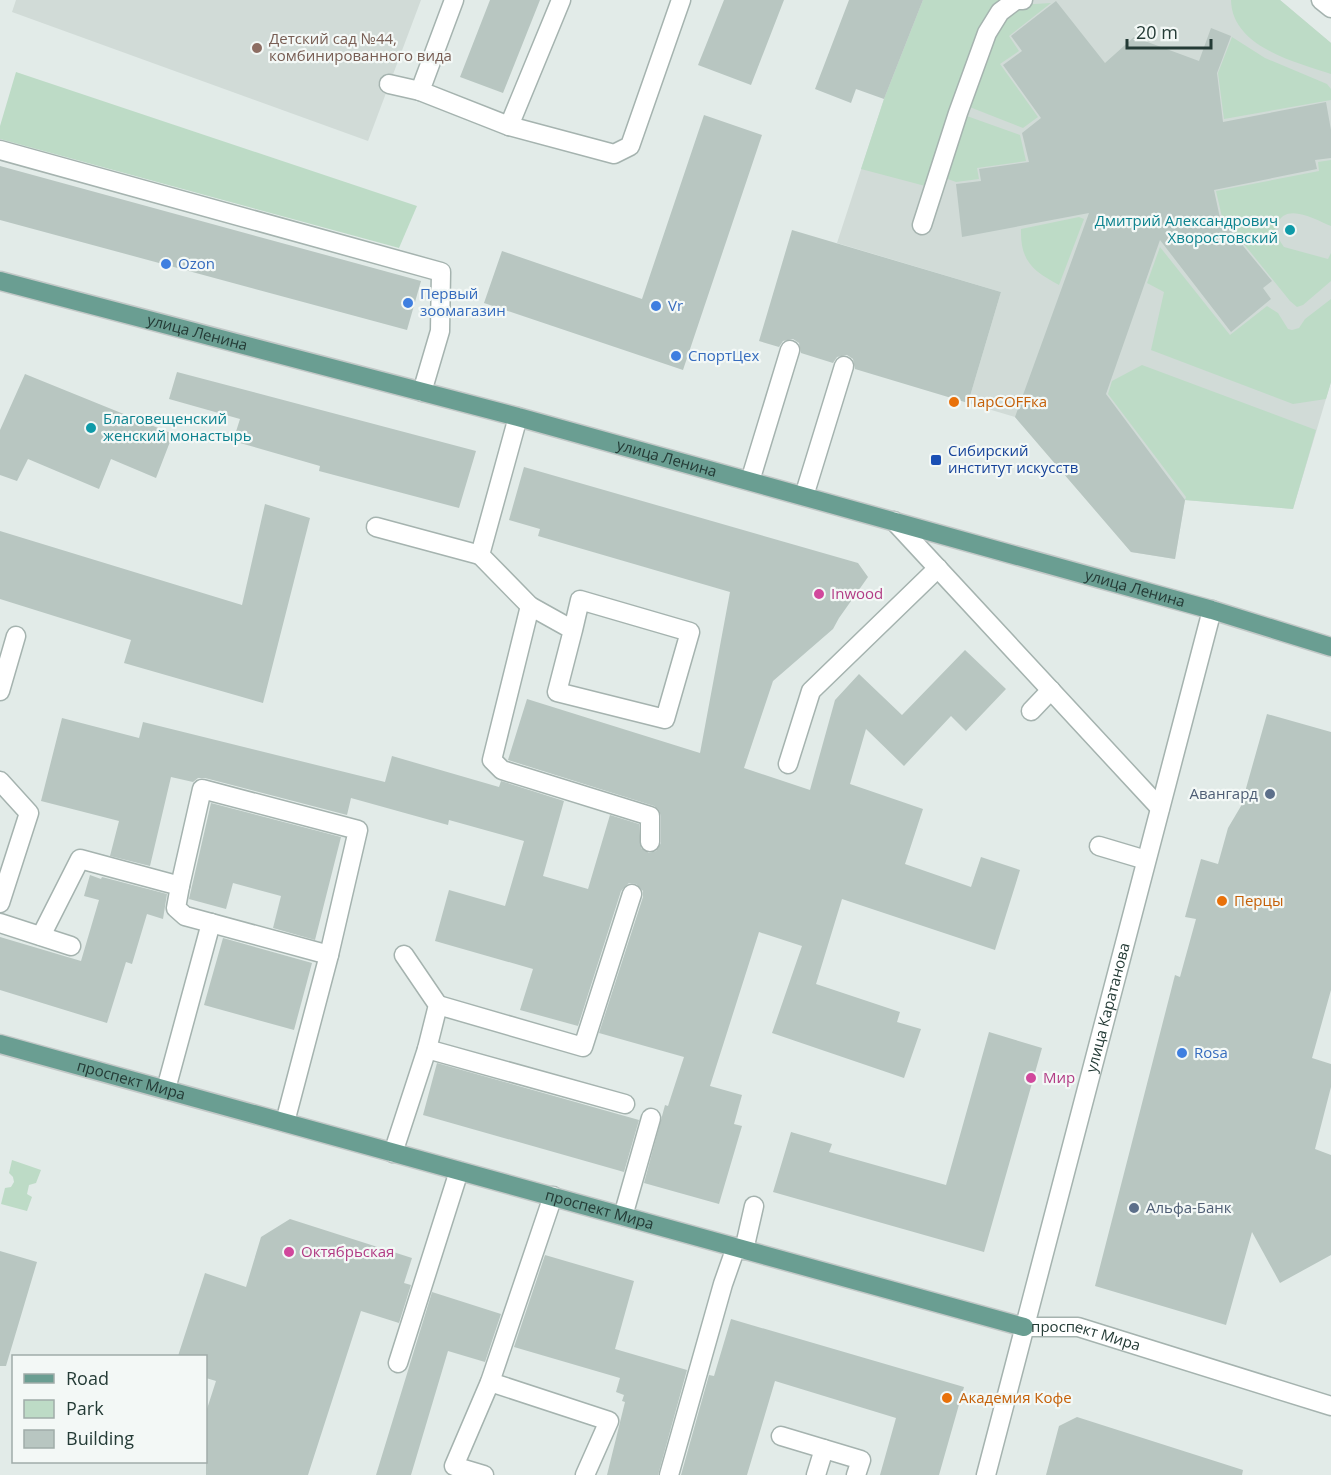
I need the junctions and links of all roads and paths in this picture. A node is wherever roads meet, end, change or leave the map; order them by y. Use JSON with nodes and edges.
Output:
{"nodes":[{"id":1,"x":454,"y":0,"type":"edge"},
{"id":2,"x":561,"y":0,"type":"edge"},
{"id":3,"x":681,"y":0,"type":"edge"},
{"id":4,"x":1023,"y":0,"type":"edge"},
{"id":5,"x":1321,"y":0,"type":"edge"},
{"id":6,"x":1331,"y":8,"type":"edge"},
{"id":7,"x":389,"y":84,"type":"dead end"},
{"id":8,"x":420,"y":91,"type":"junction"},
{"id":9,"x":509,"y":126,"type":"junction"},
{"id":10,"x":0,"y":150,"type":"edge"},
{"id":11,"x":922,"y":225,"type":"dead end"},
{"id":12,"x":0,"y":282,"type":"edge"},
{"id":13,"x":790,"y":350,"type":"dead end"},
{"id":14,"x":844,"y":366,"type":"dead end"},
{"id":15,"x":422,"y":392,"type":"junction"},
{"id":16,"x":518,"y":417,"type":"junction"},
{"id":17,"x":750,"y":481,"type":"junction"},
{"id":18,"x":804,"y":496,"type":"junction"},
{"id":19,"x":894,"y":521,"type":"junction"},
{"id":20,"x":376,"y":527,"type":"dead end"},
{"id":21,"x":480,"y":555,"type":"junction"},
{"id":22,"x":938,"y":568,"type":"junction"},
{"id":23,"x":530,"y":606,"type":"junction"},
{"id":24,"x":1212,"y":610,"type":"junction"},
{"id":25,"x":573,"y":630,"type":"junction"},
{"id":26,"x":16,"y":636,"type":"dead end"},
{"id":27,"x":1331,"y":647,"type":"edge"},
{"id":28,"x":1051,"y":690,"type":"junction"},
{"id":29,"x":0,"y":691,"type":"edge"},
{"id":30,"x":1031,"y":711,"type":"dead end"},
{"id":31,"x":788,"y":764,"type":"dead end"},
{"id":32,"x":0,"y":781,"type":"edge"},
{"id":33,"x":1160,"y":808,"type":"junction"},
{"id":34,"x":650,"y":842,"type":"dead end"},
{"id":35,"x":1099,"y":846,"type":"dead end"},
{"id":36,"x":1146,"y":860,"type":"junction"},
{"id":37,"x":180,"y":886,"type":"junction"},
{"id":38,"x":632,"y":894,"type":"dead end"},
{"id":39,"x":0,"y":903,"type":"edge"},
{"id":40,"x":0,"y":923,"type":"edge"},
{"id":41,"x":211,"y":923,"type":"junction"},
{"id":42,"x":41,"y":936,"type":"junction"},
{"id":43,"x":71,"y":946,"type":"dead end"},
{"id":44,"x":329,"y":955,"type":"junction"},
{"id":45,"x":404,"y":955,"type":"dead end"},
{"id":46,"x":438,"y":1005,"type":"junction"},
{"id":47,"x":0,"y":1044,"type":"edge"},
{"id":48,"x":427,"y":1049,"type":"junction"},
{"id":49,"x":166,"y":1089,"type":"junction"},
{"id":50,"x":625,"y":1104,"type":"dead end"},
{"id":51,"x":651,"y":1118,"type":"dead end"},
{"id":52,"x":285,"y":1122,"type":"junction"},
{"id":53,"x":393,"y":1153,"type":"junction"},
{"id":54,"x":459,"y":1171,"type":"junction"},
{"id":55,"x":553,"y":1196,"type":"junction"},
{"id":56,"x":754,"y":1206,"type":"dead end"},
{"id":57,"x":623,"y":1216,"type":"junction"},
{"id":58,"x":740,"y":1248,"type":"junction"},
{"id":59,"x":1024,"y":1327,"type":"junction"},
{"id":60,"x":398,"y":1364,"type":"dead end"},
{"id":61,"x":490,"y":1382,"type":"junction"},
{"id":62,"x":1331,"y":1406,"type":"edge"},
{"id":63,"x":781,"y":1436,"type":"dead end"},
{"id":64,"x":824,"y":1449,"type":"junction"},
{"id":65,"x":484,"y":1475,"type":"edge"},
{"id":66,"x":585,"y":1475,"type":"edge"},
{"id":67,"x":669,"y":1475,"type":"edge"},
{"id":68,"x":816,"y":1475,"type":"edge"},
{"id":69,"x":856,"y":1475,"type":"edge"},
{"id":70,"x":986,"y":1475,"type":"edge"}],
"edges":[{"from":1,"to":8,"type":"street"},
{"from":2,"to":9,"type":"street"},
{"from":3,"to":9,"type":"street"},
{"from":4,"to":11,"type":"street"},
{"from":5,"to":6,"type":"street"},
{"from":7,"to":8,"type":"street"},
{"from":8,"to":9,"type":"street"},
{"from":10,"to":15,"type":"street"},
{"from":12,"to":15,"type":"main road","name":"улица Ленина"},
{"from":13,"to":17,"type":"street"},
{"from":14,"to":18,"type":"street"},
{"from":15,"to":16,"type":"main road","name":"улица Ленина"},
{"from":16,"to":17,"type":"main road","name":"улица Ленина"},
{"from":16,"to":21,"type":"street"},
{"from":17,"to":18,"type":"main road","name":"улица Ленина"},
{"from":18,"to":19,"type":"main road","name":"улица Ленина"},
{"from":19,"to":22,"type":"street"},
{"from":19,"to":24,"type":"main road","name":"улица Ленина"},
{"from":20,"to":21,"type":"street"},
{"from":21,"to":23,"type":"street"},
{"from":22,"to":28,"type":"street"},
{"from":22,"to":31,"type":"street"},
{"from":23,"to":25,"type":"street"},
{"from":23,"to":34,"type":"street"},
{"from":24,"to":27,"type":"main road","name":"улица Ленина"},
{"from":24,"to":33,"type":"street","name":"улица Каратанова"},
{"from":25,"to":25,"type":"street"},
{"from":26,"to":29,"type":"street"},
{"from":28,"to":30,"type":"street"},
{"from":28,"to":33,"type":"street"},
{"from":32,"to":39,"type":"street"},
{"from":33,"to":36,"type":"street","name":"улица Каратанова"},
{"from":35,"to":36,"type":"street"},
{"from":36,"to":59,"type":"street","name":"улица Каратанова"},
{"from":37,"to":41,"type":"street"},
{"from":37,"to":42,"type":"street"},
{"from":37,"to":44,"type":"street"},
{"from":38,"to":46,"type":"street"},
{"from":40,"to":42,"type":"street"},
{"from":41,"to":44,"type":"street"},
{"from":41,"to":49,"type":"street"},
{"from":42,"to":43,"type":"street"},
{"from":44,"to":52,"type":"street"},
{"from":45,"to":46,"type":"street"},
{"from":46,"to":48,"type":"street"},
{"from":47,"to":49,"type":"main road","name":"проспект Мира"},
{"from":48,"to":50,"type":"street"},
{"from":48,"to":53,"type":"street"},
{"from":49,"to":52,"type":"main road","name":"проспект Мира"},
{"from":51,"to":57,"type":"street"},
{"from":52,"to":53,"type":"main road","name":"проспект Мира"},
{"from":53,"to":54,"type":"main road","name":"проспект Мира"},
{"from":54,"to":55,"type":"main road","name":"проспект Мира"},
{"from":54,"to":60,"type":"street"},
{"from":55,"to":57,"type":"main road","name":"проспект Мира"},
{"from":55,"to":61,"type":"street"},
{"from":56,"to":58,"type":"street"},
{"from":57,"to":58,"type":"main road","name":"проспект Мира"},
{"from":58,"to":59,"type":"main road","name":"проспект Мира"},
{"from":58,"to":67,"type":"street"},
{"from":59,"to":62,"type":"street","name":"проспект Мира"},
{"from":59,"to":70,"type":"street","name":"улица Каратанова"},
{"from":61,"to":65,"type":"street"},
{"from":61,"to":66,"type":"street"},
{"from":63,"to":64,"type":"street"},
{"from":64,"to":68,"type":"street"},
{"from":64,"to":69,"type":"street"}]}
